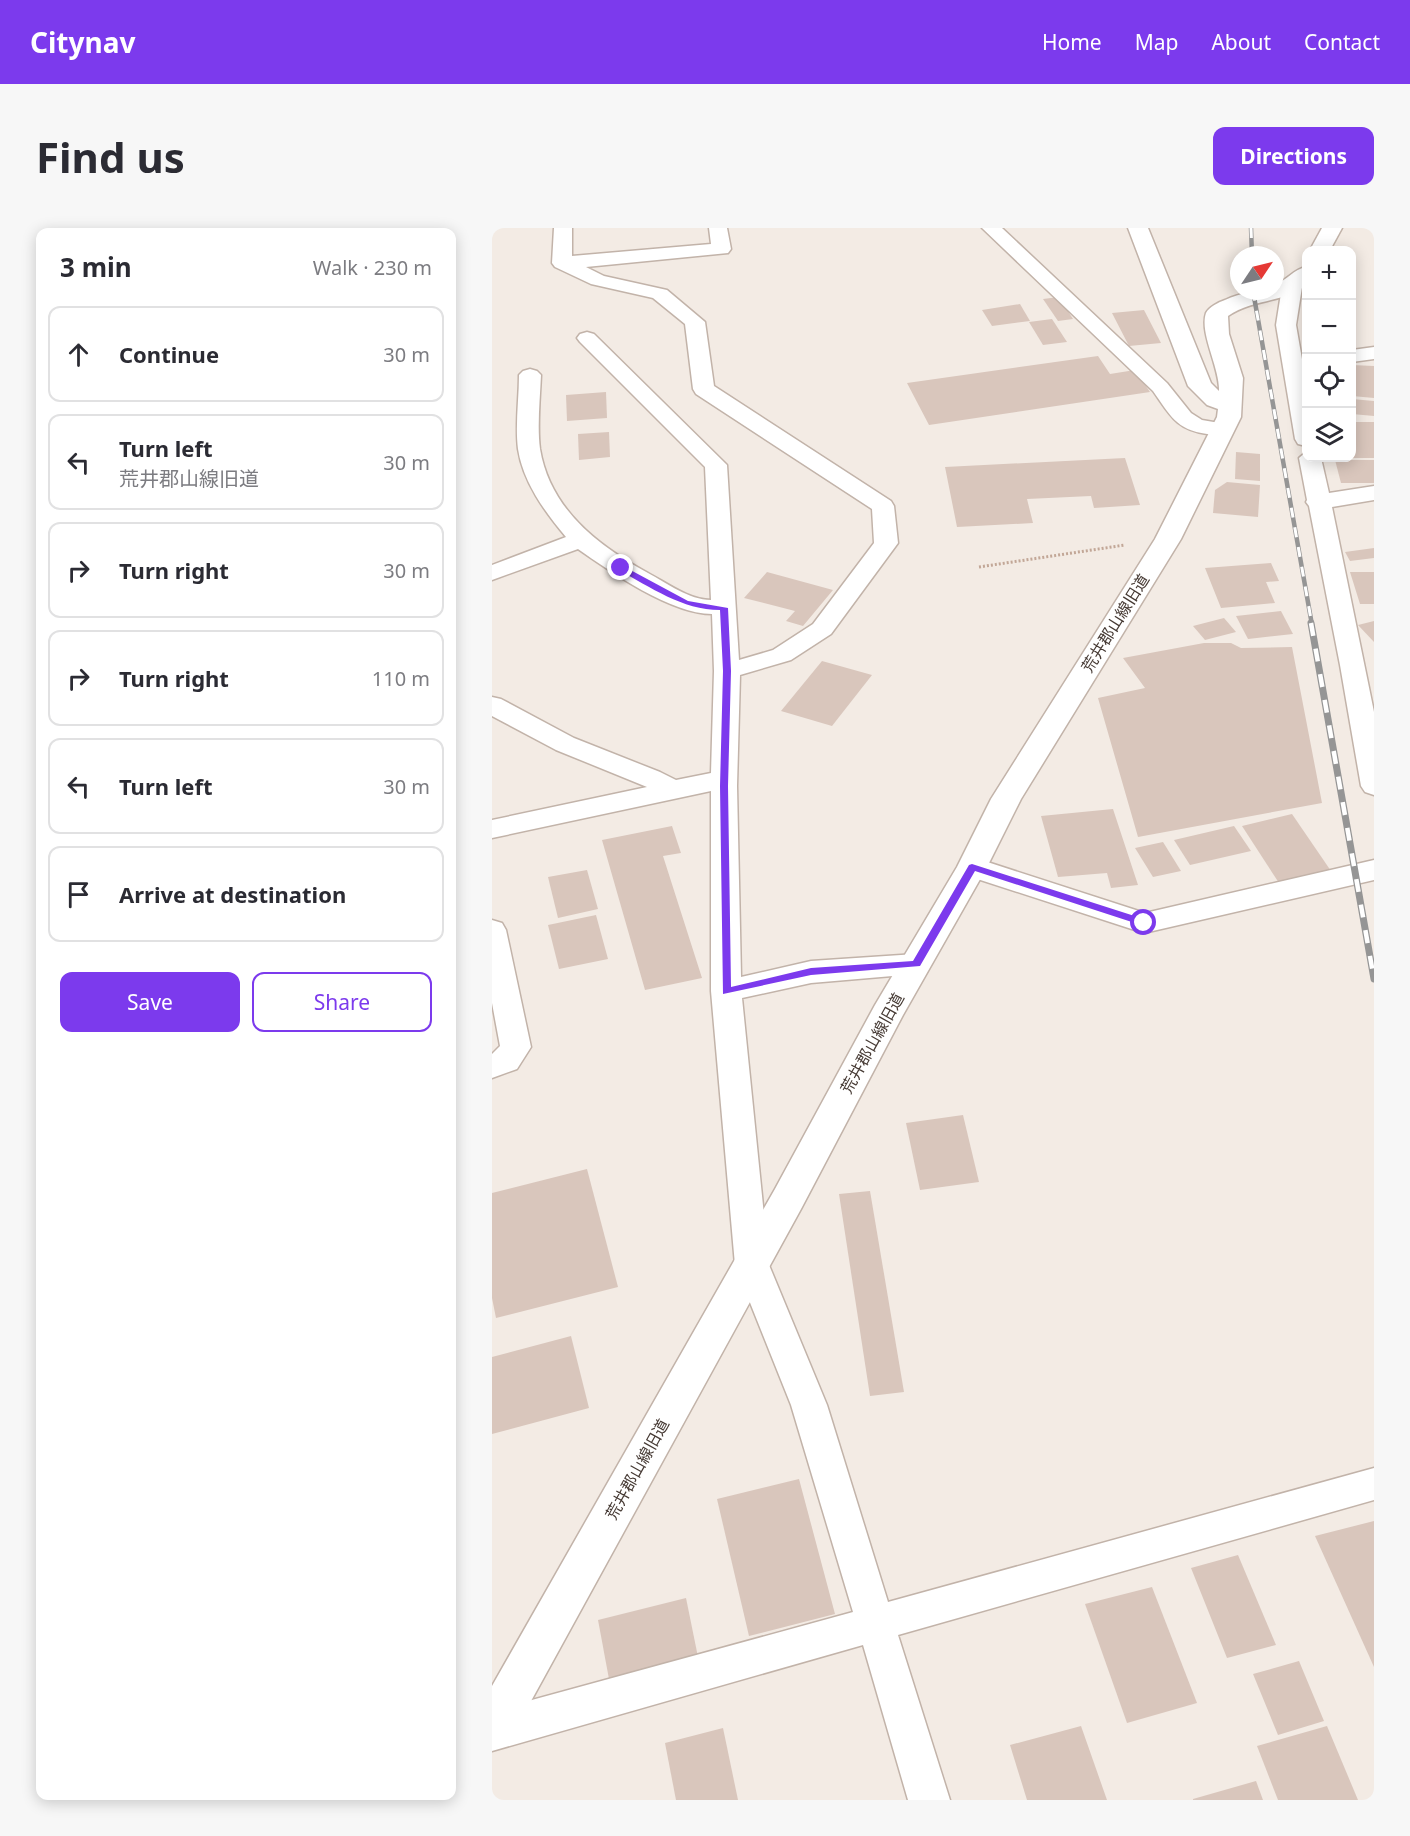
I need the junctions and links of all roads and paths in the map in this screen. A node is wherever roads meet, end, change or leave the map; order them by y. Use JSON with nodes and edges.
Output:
{"nodes":[{"id":1,"x":563,"y":228,"type":"edge"},
{"id":2,"x":718,"y":228,"type":"edge"},
{"id":3,"x":991,"y":228,"type":"edge"},
{"id":4,"x":1138,"y":228,"type":"edge"},
{"id":5,"x":1332,"y":228,"type":"edge"},
{"id":6,"x":1322,"y":246,"type":"edge"},
{"id":7,"x":562,"y":263,"type":"junction"},
{"id":8,"x":1299,"y":280,"type":"edge"},
{"id":9,"x":587,"y":338,"type":"dead end"},
{"id":10,"x":1374,"y":352,"type":"edge"},
{"id":11,"x":1356,"y":355,"type":"edge"},
{"id":12,"x":1300,"y":363,"type":"edge"},
{"id":13,"x":530,"y":375,"type":"dead end"},
{"id":14,"x":1304,"y":408,"type":"edge"},
{"id":15,"x":1227,"y":418,"type":"junction"},
{"id":16,"x":1311,"y":462,"type":"edge"},
{"id":17,"x":1374,"y":493,"type":"edge"},
{"id":18,"x":1317,"y":502,"type":"junction"},
{"id":19,"x":1168,"y":539,"type":"junction"},
{"id":20,"x":580,"y":540,"type":"junction"},
{"id":21,"x":979,"y":567,"type":"dead end"},
{"id":22,"x":492,"y":573,"type":"edge"},
{"id":23,"x":724,"y":608,"type":"junction"},
{"id":24,"x":1363,"y":663,"type":"edge"},
{"id":25,"x":727,"y":671,"type":"junction"},
{"id":26,"x":492,"y":705,"type":"edge"},
{"id":27,"x":724,"y":779,"type":"junction"},
{"id":28,"x":1374,"y":786,"type":"edge"},
{"id":29,"x":673,"y":790,"type":"junction"},
{"id":30,"x":492,"y":829,"type":"edge"},
{"id":31,"x":972,"y":867,"type":"junction"},
{"id":32,"x":1374,"y":870,"type":"edge"},
{"id":33,"x":492,"y":930,"type":"edge"},
{"id":34,"x":916,"y":964,"type":"junction"},
{"id":35,"x":726,"y":992,"type":"junction"},
{"id":36,"x":497,"y":1069,"type":"edge"},
{"id":37,"x":752,"y":1265,"type":"junction"},
{"id":38,"x":1374,"y":1484,"type":"edge"},
{"id":39,"x":874,"y":1624,"type":"junction"},
{"id":40,"x":492,"y":1730,"type":"edge"},
{"id":41,"x":930,"y":1800,"type":"edge"}],
"edges":[{"from":1,"to":7,"type":"street"},
{"from":2,"to":7,"type":"street"},
{"from":3,"to":15,"type":"street"},
{"from":4,"to":15,"type":"street"},
{"from":5,"to":6,"type":"street"},
{"from":7,"to":25,"type":"street"},
{"from":8,"to":12,"type":"street"},
{"from":8,"to":15,"type":"street","name":"荒井郡山線旧道"},
{"from":9,"to":23,"type":"street"},
{"from":10,"to":11,"type":"street"},
{"from":12,"to":14,"type":"street"},
{"from":13,"to":20,"type":"street"},
{"from":15,"to":19,"type":"street","name":"荒井郡山線旧道"},
{"from":16,"to":18,"type":"street"},
{"from":17,"to":18,"type":"street"},
{"from":18,"to":24,"type":"street"},
{"from":19,"to":21,"type":"path"},
{"from":19,"to":31,"type":"street","name":"荒井郡山線旧道"},
{"from":20,"to":22,"type":"street"},
{"from":20,"to":23,"type":"street"},
{"from":23,"to":25,"type":"street"},
{"from":24,"to":28,"type":"street"},
{"from":25,"to":27,"type":"street"},
{"from":26,"to":29,"type":"street"},
{"from":27,"to":29,"type":"street"},
{"from":27,"to":35,"type":"street"},
{"from":29,"to":30,"type":"street"},
{"from":31,"to":32,"type":"street"},
{"from":31,"to":34,"type":"street","name":"荒井郡山線旧道"},
{"from":33,"to":36,"type":"street"},
{"from":34,"to":35,"type":"street"},
{"from":34,"to":37,"type":"street","name":"荒井郡山線旧道"},
{"from":35,"to":37,"type":"street"},
{"from":37,"to":39,"type":"street"},
{"from":37,"to":40,"type":"street","name":"荒井郡山線旧道"},
{"from":38,"to":39,"type":"street"},
{"from":39,"to":40,"type":"street"},
{"from":39,"to":41,"type":"street"}]}
